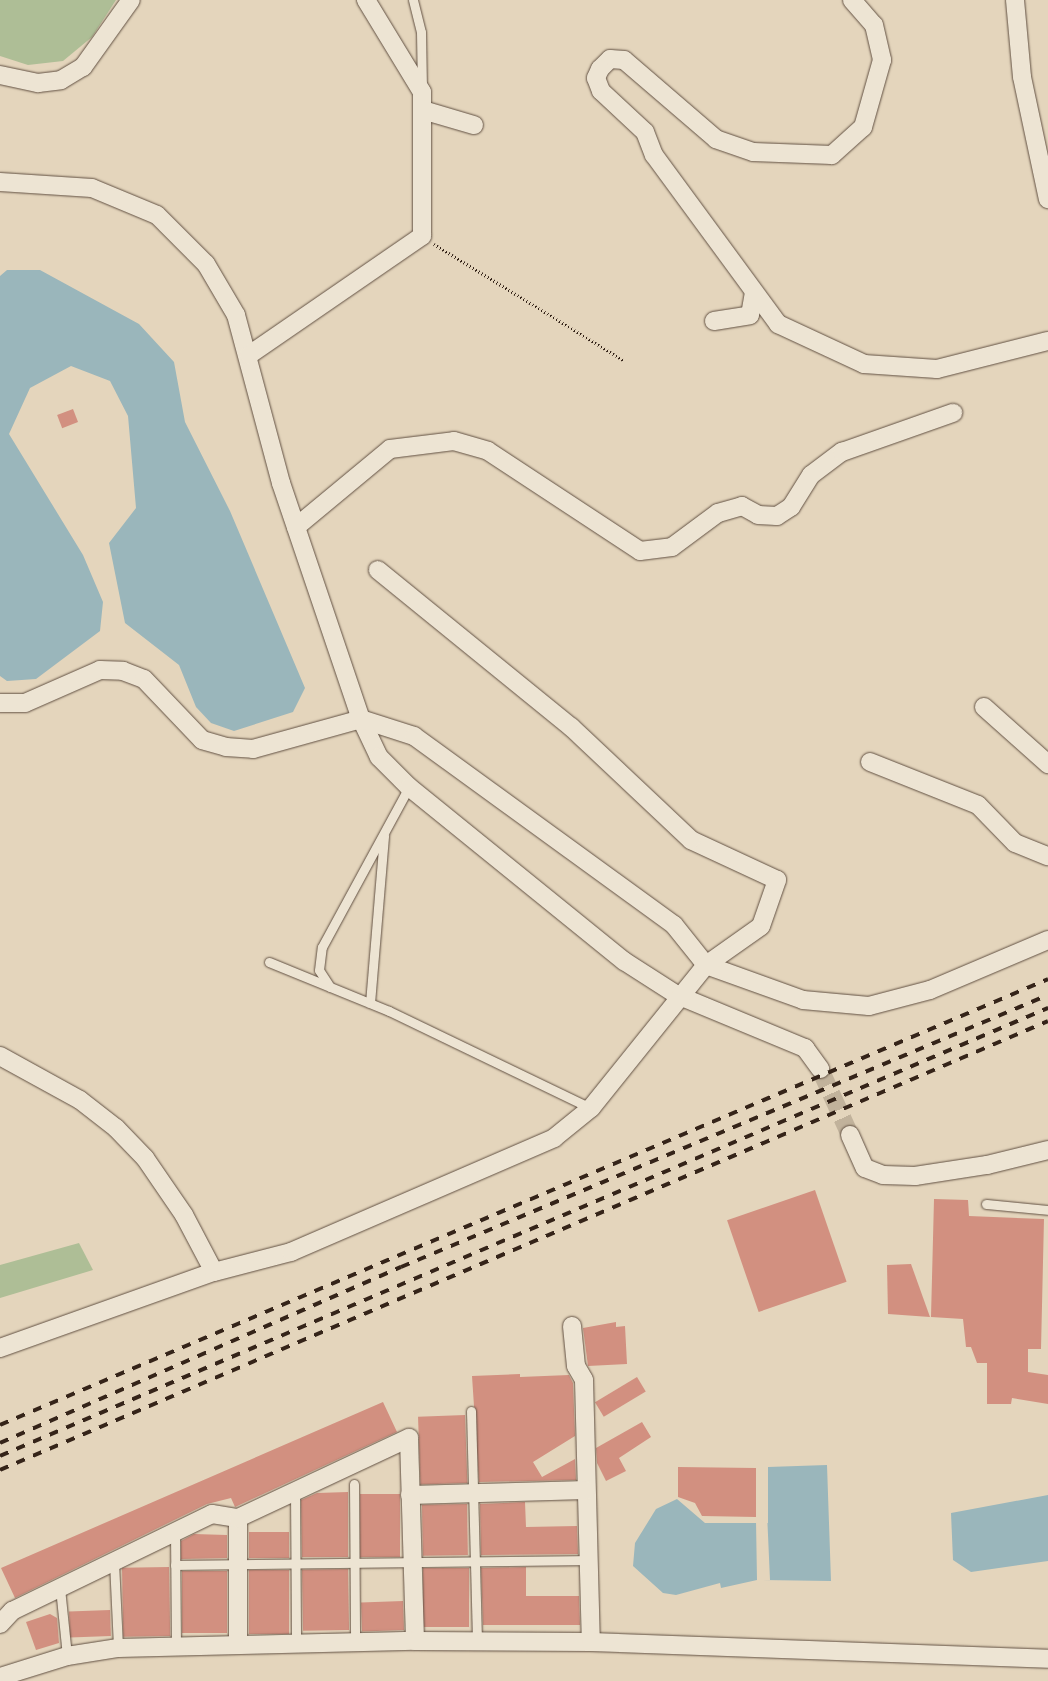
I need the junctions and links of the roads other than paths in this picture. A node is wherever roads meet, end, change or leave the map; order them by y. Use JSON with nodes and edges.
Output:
{"nodes":[{"id":1,"x":131,"y":0,"type":"edge"},
{"id":2,"x":366,"y":0,"type":"edge"},
{"id":3,"x":413,"y":0,"type":"edge"},
{"id":4,"x":852,"y":0,"type":"edge"},
{"id":5,"x":1015,"y":0,"type":"edge"},
{"id":6,"x":0,"y":75,"type":"edge"},
{"id":7,"x":422,"y":92,"type":"junction"},
{"id":8,"x":426,"y":111,"type":"junction"},
{"id":9,"x":474,"y":125,"type":"dead end"},
{"id":10,"x":0,"y":182,"type":"edge"},
{"id":11,"x":1048,"y":199,"type":"edge"},
{"id":12,"x":754,"y":293,"type":"junction"},
{"id":13,"x":714,"y":321,"type":"dead end"},
{"id":14,"x":1048,"y":341,"type":"edge"},
{"id":15,"x":249,"y":355,"type":"junction"},
{"id":16,"x":953,"y":413,"type":"dead end"},
{"id":17,"x":296,"y":527,"type":"junction"},
{"id":18,"x":378,"y":570,"type":"dead end"},
{"id":19,"x":0,"y":703,"type":"edge"},
{"id":20,"x":984,"y":707,"type":"dead end"},
{"id":21,"x":361,"y":719,"type":"junction"},
{"id":22,"x":870,"y":762,"type":"dead end"},
{"id":23,"x":1048,"y":764,"type":"edge"},
{"id":24,"x":409,"y":787,"type":"junction"},
{"id":25,"x":384,"y":834,"type":"junction"},
{"id":26,"x":1048,"y":856,"type":"edge"},
{"id":27,"x":1048,"y":940,"type":"edge"},
{"id":28,"x":269,"y":962,"type":"dead end"},
{"id":29,"x":706,"y":965,"type":"junction"},
{"id":30,"x":330,"y":987,"type":"junction"},
{"id":31,"x":677,"y":995,"type":"junction"},
{"id":32,"x":370,"y":1003,"type":"junction"},
{"id":33,"x":0,"y":1056,"type":"edge"},
{"id":34,"x":820,"y":1069,"type":"tunnel mouth"},
{"id":35,"x":591,"y":1108,"type":"junction"},
{"id":36,"x":850,"y":1135,"type":"tunnel mouth"},
{"id":37,"x":1048,"y":1150,"type":"edge"},
{"id":38,"x":986,"y":1204,"type":"dead end"},
{"id":39,"x":1048,"y":1210,"type":"edge"},
{"id":40,"x":214,"y":1272,"type":"junction"},
{"id":41,"x":572,"y":1326,"type":"dead end"},
{"id":42,"x":0,"y":1348,"type":"edge"},
{"id":43,"x":470,"y":1411,"type":"dead end"},
{"id":44,"x":354,"y":1484,"type":"dead end"},
{"id":45,"x":586,"y":1490,"type":"junction"},
{"id":46,"x":295,"y":1491,"type":"junction"},
{"id":47,"x":473,"y":1493,"type":"junction"},
{"id":48,"x":410,"y":1495,"type":"junction"},
{"id":49,"x":238,"y":1518,"type":"junction"},
{"id":50,"x":175,"y":1532,"type":"junction"},
{"id":51,"x":589,"y":1560,"type":"junction"},
{"id":52,"x":475,"y":1561,"type":"junction"},
{"id":53,"x":114,"y":1562,"type":"junction"},
{"id":54,"x":412,"y":1562,"type":"junction"},
{"id":55,"x":296,"y":1563,"type":"junction"},
{"id":56,"x":354,"y":1563,"type":"junction"},
{"id":57,"x":238,"y":1564,"type":"junction"},
{"id":58,"x":175,"y":1565,"type":"junction"},
{"id":59,"x":60,"y":1588,"type":"junction"},
{"id":60,"x":0,"y":1624,"type":"edge"},
{"id":61,"x":415,"y":1641,"type":"junction"},
{"id":62,"x":356,"y":1642,"type":"junction"},
{"id":63,"x":477,"y":1642,"type":"junction"},
{"id":64,"x":591,"y":1642,"type":"junction"},
{"id":65,"x":296,"y":1643,"type":"junction"},
{"id":66,"x":238,"y":1645,"type":"junction"},
{"id":67,"x":176,"y":1647,"type":"junction"},
{"id":68,"x":118,"y":1648,"type":"junction"},
{"id":69,"x":67,"y":1656,"type":"junction"},
{"id":70,"x":1048,"y":1659,"type":"edge"},
{"id":71,"x":1,"y":1672,"type":"edge"}],
"edges":[{"from":1,"to":6,"type":"street"},
{"from":2,"to":7,"type":"street"},
{"from":3,"to":7,"type":"lane"},
{"from":4,"to":12,"type":"street"},
{"from":5,"to":11,"type":"street"},
{"from":7,"to":8,"type":"street"},
{"from":8,"to":9,"type":"street"},
{"from":8,"to":15,"type":"street"},
{"from":10,"to":15,"type":"street"},
{"from":12,"to":13,"type":"street"},
{"from":12,"to":14,"type":"street"},
{"from":15,"to":17,"type":"street"},
{"from":16,"to":17,"type":"street"},
{"from":17,"to":21,"type":"street"},
{"from":18,"to":29,"type":"street"},
{"from":19,"to":21,"type":"street"},
{"from":20,"to":23,"type":"street"},
{"from":21,"to":24,"type":"street"},
{"from":21,"to":29,"type":"street"},
{"from":22,"to":26,"type":"street"},
{"from":24,"to":25,"type":"lane"},
{"from":24,"to":31,"type":"street"},
{"from":25,"to":30,"type":"lane"},
{"from":25,"to":32,"type":"lane"},
{"from":27,"to":29,"type":"street"},
{"from":28,"to":30,"type":"lane"},
{"from":29,"to":31,"type":"street"},
{"from":30,"to":32,"type":"lane"},
{"from":31,"to":34,"type":"street"},
{"from":31,"to":35,"type":"street"},
{"from":32,"to":35,"type":"lane"},
{"from":33,"to":40,"type":"street"},
{"from":35,"to":40,"type":"street"},
{"from":36,"to":37,"type":"street"},
{"from":38,"to":39,"type":"lane"},
{"from":40,"to":42,"type":"street"},
{"from":41,"to":45,"type":"street"},
{"from":43,"to":47,"type":"lane"},
{"from":44,"to":56,"type":"lane"},
{"from":45,"to":47,"type":"street"},
{"from":45,"to":51,"type":"street"},
{"from":46,"to":48,"type":"street"},
{"from":46,"to":49,"type":"street"},
{"from":46,"to":55,"type":"lane"},
{"from":47,"to":48,"type":"street"},
{"from":47,"to":52,"type":"lane"},
{"from":48,"to":54,"type":"street"},
{"from":49,"to":50,"type":"street"},
{"from":49,"to":57,"type":"street"},
{"from":50,"to":53,"type":"street"},
{"from":50,"to":58,"type":"lane"},
{"from":51,"to":52,"type":"lane"},
{"from":51,"to":64,"type":"street"},
{"from":52,"to":54,"type":"lane"},
{"from":52,"to":63,"type":"lane"},
{"from":53,"to":59,"type":"street"},
{"from":53,"to":68,"type":"lane"},
{"from":54,"to":56,"type":"lane"},
{"from":54,"to":61,"type":"street"},
{"from":55,"to":56,"type":"lane"},
{"from":55,"to":57,"type":"lane"},
{"from":55,"to":65,"type":"lane"},
{"from":56,"to":62,"type":"lane"},
{"from":57,"to":58,"type":"lane"},
{"from":57,"to":66,"type":"street"},
{"from":58,"to":67,"type":"lane"},
{"from":59,"to":60,"type":"street"},
{"from":59,"to":69,"type":"lane"},
{"from":61,"to":62,"type":"street"},
{"from":61,"to":63,"type":"street"},
{"from":62,"to":65,"type":"street"},
{"from":63,"to":64,"type":"street"},
{"from":64,"to":70,"type":"street"},
{"from":65,"to":66,"type":"street"},
{"from":66,"to":67,"type":"street"},
{"from":67,"to":68,"type":"street"},
{"from":68,"to":69,"type":"street"},
{"from":69,"to":71,"type":"street"}]}
